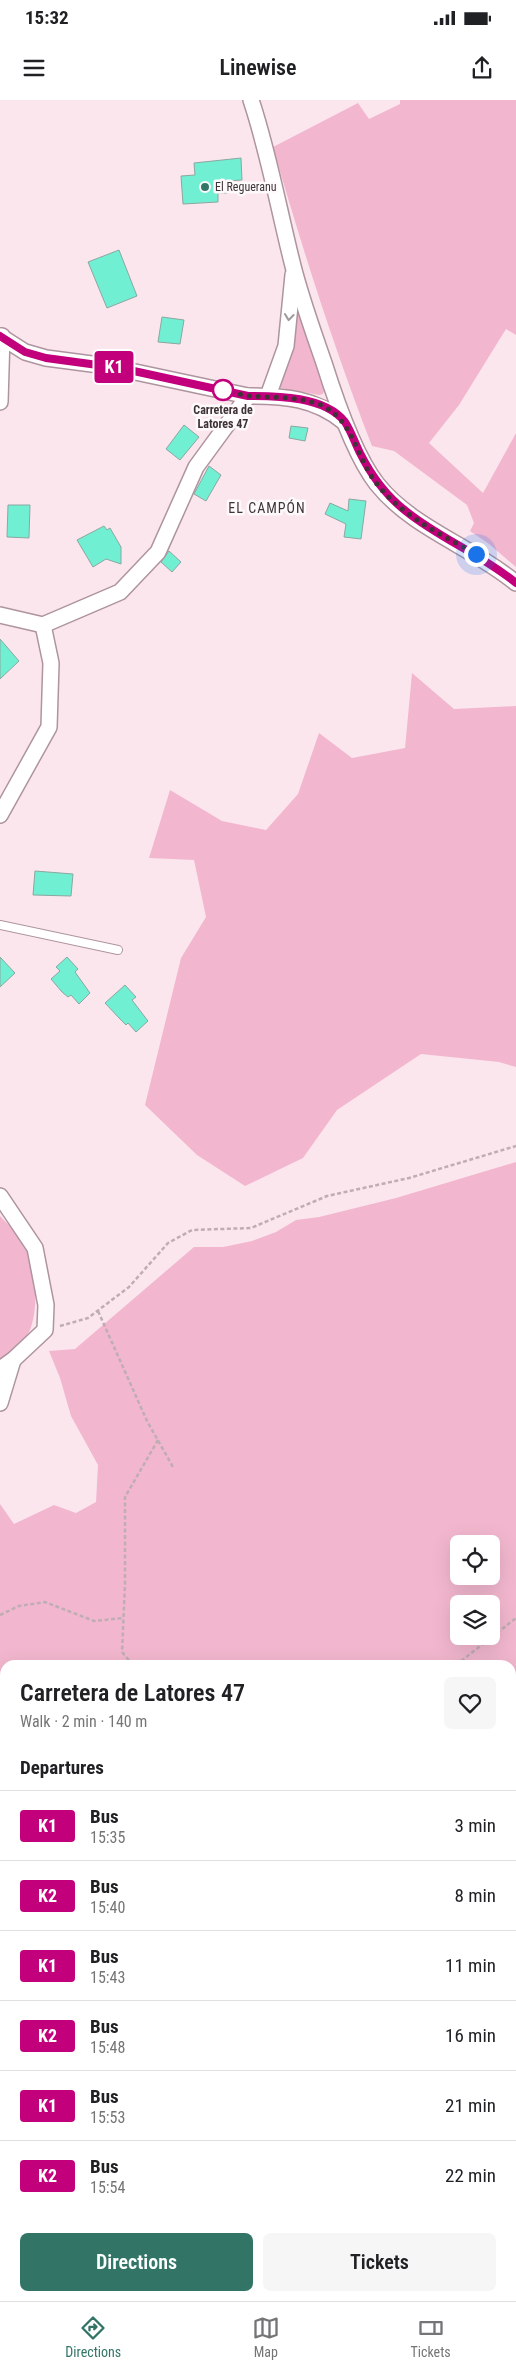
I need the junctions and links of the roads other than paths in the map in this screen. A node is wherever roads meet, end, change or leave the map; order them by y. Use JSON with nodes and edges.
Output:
{"nodes":[{"id":1,"x":251,"y":100,"type":"edge"},
{"id":2,"x":294,"y":268,"type":"junction"},
{"id":3,"x":1,"y":336,"type":"edge"},
{"id":4,"x":248,"y":396,"type":"junction"},
{"id":5,"x":268,"y":396,"type":"junction"},
{"id":6,"x":0,"y":402,"type":"edge"},
{"id":7,"x":344,"y":422,"type":"junction"},
{"id":8,"x":516,"y":583,"type":"edge"},
{"id":9,"x":0,"y":614,"type":"edge"},
{"id":10,"x":44,"y":625,"type":"junction"},
{"id":11,"x":0,"y":815,"type":"edge"},
{"id":12,"x":0,"y":925,"type":"edge"},
{"id":13,"x":118,"y":950,"type":"dead end"},
{"id":14,"x":0,"y":1196,"type":"edge"},
{"id":15,"x":13,"y":1360,"type":"junction"},
{"id":16,"x":0,"y":1368,"type":"edge"},
{"id":17,"x":0,"y":1404,"type":"edge"}],
"edges":[{"from":1,"to":2,"type":"street"},
{"from":2,"to":5,"type":"street","one_way":true},
{"from":2,"to":7,"type":"street"},
{"from":3,"to":4,"type":"street"},
{"from":3,"to":6,"type":"street"},
{"from":4,"to":5,"type":"street"},
{"from":4,"to":10,"type":"street"},
{"from":5,"to":7,"type":"street"},
{"from":7,"to":8,"type":"street"},
{"from":9,"to":10,"type":"street"},
{"from":10,"to":11,"type":"street"},
{"from":12,"to":13,"type":"lane"},
{"from":14,"to":15,"type":"street"},
{"from":15,"to":16,"type":"street"},
{"from":15,"to":17,"type":"street"}]}
